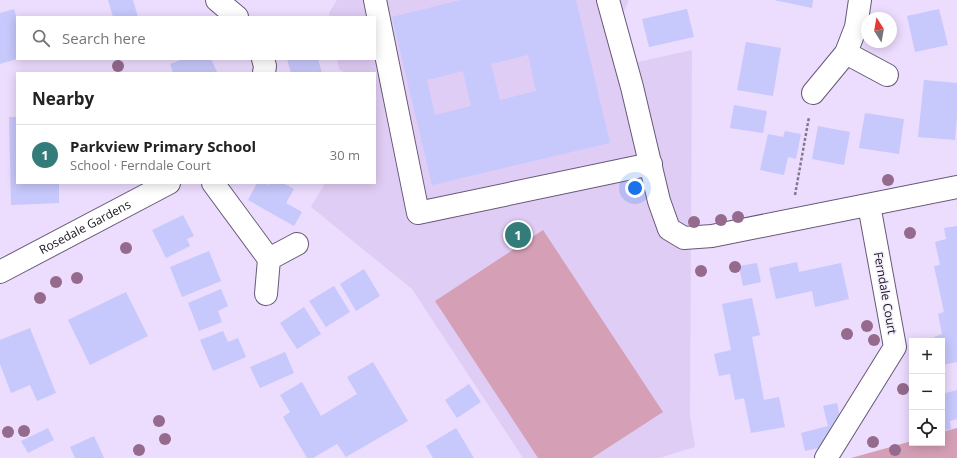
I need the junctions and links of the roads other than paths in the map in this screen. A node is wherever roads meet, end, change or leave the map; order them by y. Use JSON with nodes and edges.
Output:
{"nodes":[{"id":1,"x":217,"y":0,"type":"edge"},
{"id":2,"x":375,"y":0,"type":"edge"},
{"id":3,"x":608,"y":0,"type":"edge"},
{"id":4,"x":860,"y":0,"type":"edge"},
{"id":5,"x":236,"y":16,"type":"edge"},
{"id":6,"x":846,"y":53,"type":"junction"},
{"id":7,"x":263,"y":60,"type":"edge"},
{"id":8,"x":264,"y":72,"type":"edge"},
{"id":9,"x":887,"y":75,"type":"dead end"},
{"id":10,"x":813,"y":93,"type":"road end"},
{"id":11,"x":651,"y":164,"type":"junction"},
{"id":12,"x":167,"y":184,"type":"edge"},
{"id":13,"x":214,"y":184,"type":"edge"},
{"id":14,"x":957,"y":187,"type":"edge"},
{"id":15,"x":869,"y":206,"type":"junction"},
{"id":16,"x":297,"y":244,"type":"dead end"},
{"id":17,"x":269,"y":259,"type":"junction"},
{"id":18,"x":0,"y":272,"type":"edge"},
{"id":19,"x":266,"y":294,"type":"dead end"},
{"id":20,"x":826,"y":458,"type":"edge"}],
"edges":[{"from":1,"to":5,"type":"street"},
{"from":2,"to":11,"type":"street"},
{"from":3,"to":11,"type":"street"},
{"from":4,"to":6,"type":"street"},
{"from":6,"to":9,"type":"street"},
{"from":6,"to":10,"type":"street"},
{"from":7,"to":8,"type":"street"},
{"from":11,"to":15,"type":"street"},
{"from":12,"to":18,"type":"street","name":"Rosedale Gardens"},
{"from":13,"to":17,"type":"street"},
{"from":14,"to":15,"type":"street"},
{"from":15,"to":20,"type":"street","name":"Ferndale Court"},
{"from":16,"to":17,"type":"street"},
{"from":17,"to":19,"type":"street"}]}
